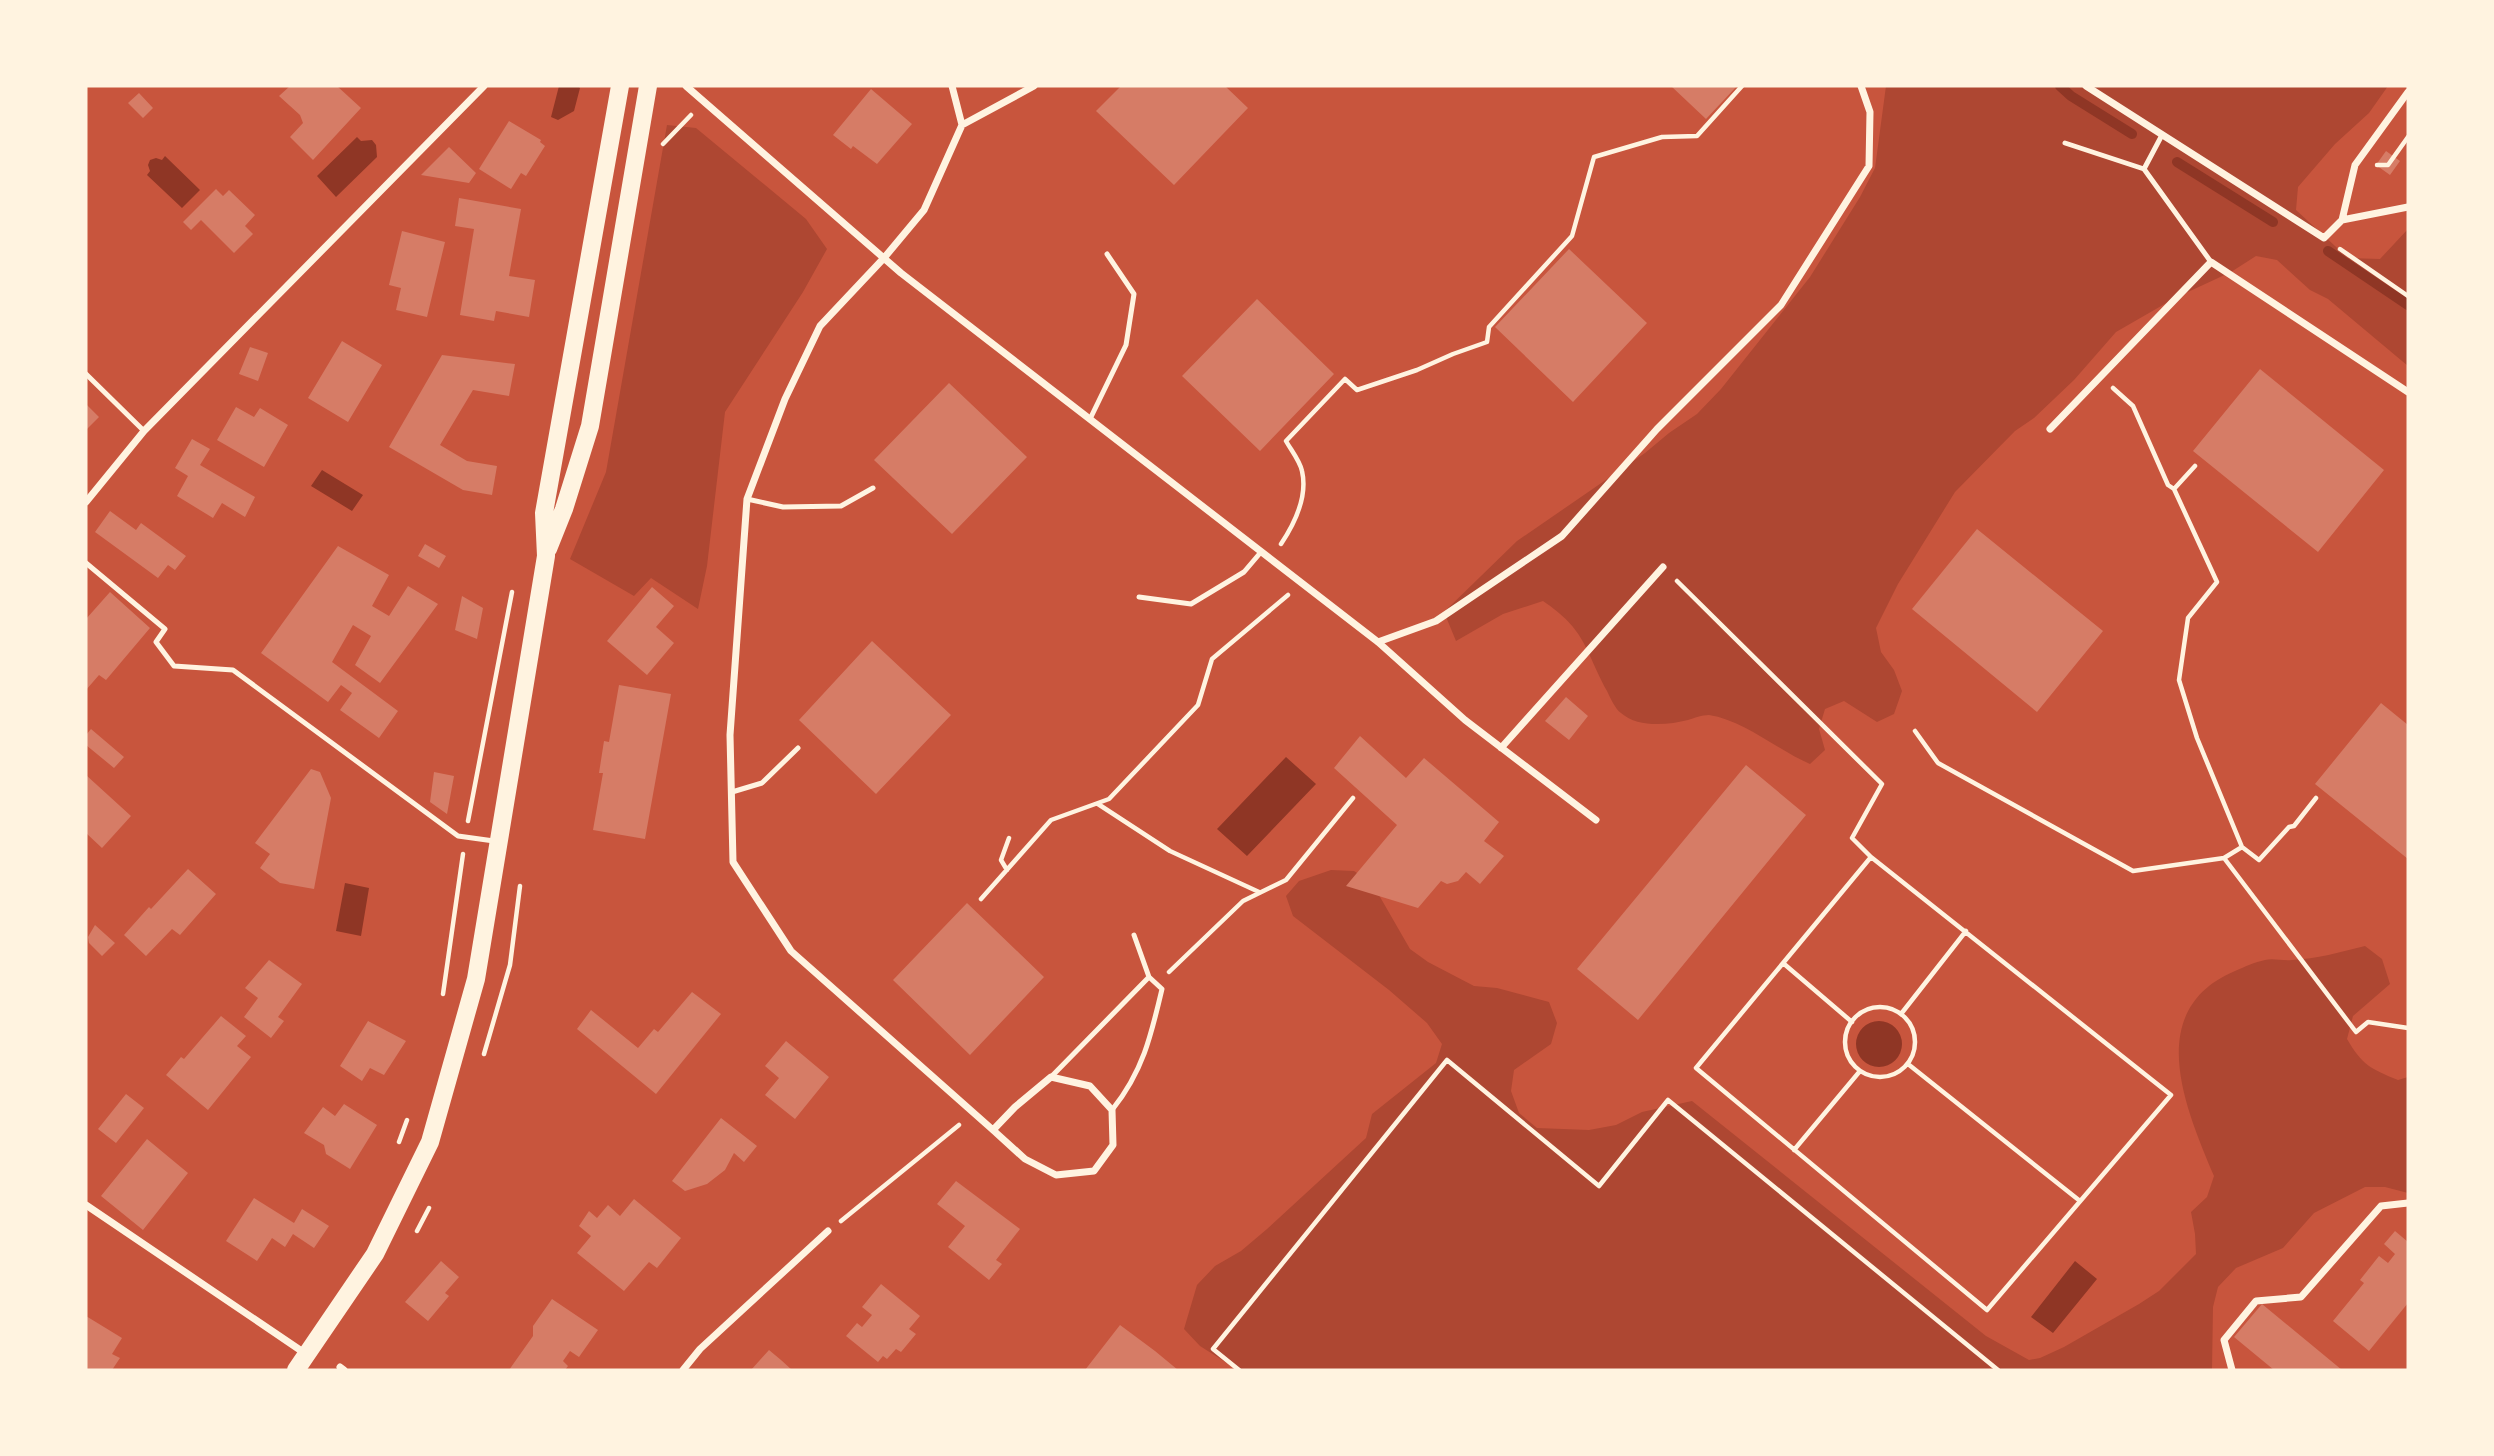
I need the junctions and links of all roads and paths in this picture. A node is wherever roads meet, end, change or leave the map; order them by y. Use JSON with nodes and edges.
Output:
{"nodes":[{"id":1,"x":484,"y":86,"type":"edge"},
{"id":2,"x":620,"y":86,"type":"edge"},
{"id":3,"x":648,"y":86,"type":"edge"},
{"id":4,"x":687,"y":86,"type":"edge"},
{"id":5,"x":952,"y":86,"type":"edge"},
{"id":6,"x":1034,"y":86,"type":"edge"},
{"id":7,"x":1742,"y":86,"type":"edge"},
{"id":8,"x":1861,"y":86,"type":"edge"},
{"id":9,"x":2086,"y":86,"type":"edge"},
{"id":10,"x":2408,"y":92,"type":"edge"},
{"id":11,"x":704,"y":100,"type":"junction"},
{"id":12,"x":962,"y":125,"type":"junction"},
{"id":13,"x":2162,"y":135,"type":"junction"},
{"id":14,"x":2065,"y":143,"type":"dead end"},
{"id":15,"x":655,"y":151,"type":"dead end"},
{"id":16,"x":2144,"y":169,"type":"junction"},
{"id":17,"x":2408,"y":206,"type":"edge"},
{"id":18,"x":2343,"y":220,"type":"junction"},
{"id":19,"x":2324,"y":238,"type":"junction"},
{"id":20,"x":1107,"y":254,"type":"dead end"},
{"id":21,"x":884,"y":258,"type":"junction"},
{"id":22,"x":2211,"y":262,"type":"junction"},
{"id":23,"x":2408,"y":296,"type":"edge"},
{"id":24,"x":86,"y":374,"type":"edge"},
{"id":25,"x":2100,"y":376,"type":"junction"},
{"id":26,"x":2408,"y":392,"type":"edge"},
{"id":27,"x":1090,"y":419,"type":"junction"},
{"id":28,"x":2050,"y":429,"type":"dead end"},
{"id":29,"x":144,"y":430,"type":"junction"},
{"id":30,"x":2195,"y":466,"type":"dead end"},
{"id":31,"x":873,"y":488,"type":"dead end"},
{"id":32,"x":2175,"y":489,"type":"junction"},
{"id":33,"x":747,"y":499,"type":"junction"},
{"id":34,"x":86,"y":502,"type":"edge"},
{"id":35,"x":1261,"y":552,"type":"junction"},
{"id":36,"x":546,"y":556,"type":"junction"},
{"id":37,"x":1270,"y":559,"type":"junction"},
{"id":38,"x":86,"y":563,"type":"edge"},
{"id":39,"x":1663,"y":567,"type":"joint"},
{"id":40,"x":1302,"y":583,"type":"junction"},
{"id":41,"x":512,"y":589,"type":"dead end"},
{"id":42,"x":1139,"y":597,"type":"dead end"},
{"id":43,"x":1377,"y":642,"type":"junction"},
{"id":44,"x":1915,"y":731,"type":"dead end"},
{"id":45,"x":798,"y":748,"type":"dead end"},
{"id":46,"x":1501,"y":748,"type":"junction"},
{"id":47,"x":732,"y":792,"type":"junction"},
{"id":48,"x":2316,"y":797,"type":"dead end"},
{"id":49,"x":1353,"y":798,"type":"dead end"},
{"id":50,"x":1097,"y":804,"type":"junction"},
{"id":51,"x":1596,"y":820,"type":"dead end"},
{"id":52,"x":466,"y":836,"type":"junction"},
{"id":53,"x":1009,"y":838,"type":"dead end"},
{"id":54,"x":499,"y":841,"type":"junction"},
{"id":55,"x":2242,"y":847,"type":"junction"},
{"id":56,"x":1871,"y":857,"type":"junction"},
{"id":57,"x":2224,"y":858,"type":"junction"},
{"id":58,"x":1007,"y":870,"type":"junction"},
{"id":59,"x":1259,"y":892,"type":"junction"},
{"id":60,"x":981,"y":899,"type":"dead end"},
{"id":61,"x":1966,"y":931,"type":"junction"},
{"id":62,"x":1134,"y":935,"type":"dead end"},
{"id":63,"x":1783,"y":963,"type":"junction"},
{"id":64,"x":1149,"y":977,"type":"junction"},
{"id":65,"x":1162,"y":989,"type":"junction"},
{"id":66,"x":443,"y":997,"type":"dead end"},
{"id":67,"x":1901,"y":1014,"type":"junction"},
{"id":68,"x":1852,"y":1022,"type":"junction"},
{"id":69,"x":2408,"y":1028,"type":"edge"},
{"id":70,"x":1908,"y":1064,"type":"junction"},
{"id":71,"x":1860,"y":1071,"type":"junction"},
{"id":72,"x":1051,"y":1077,"type":"junction"},
{"id":73,"x":1112,"y":1110,"type":"junction"},
{"id":74,"x":411,"y":1111,"type":"dead end"},
{"id":75,"x":974,"y":1114,"type":"junction"},
{"id":76,"x":993,"y":1130,"type":"junction"},
{"id":77,"x":397,"y":1147,"type":"dead end"},
{"id":78,"x":1794,"y":1150,"type":"junction"},
{"id":79,"x":2080,"y":1201,"type":"junction"},
{"id":80,"x":2408,"y":1203,"type":"edge"},
{"id":81,"x":86,"y":1205,"type":"edge"},
{"id":82,"x":828,"y":1231,"type":"joint"},
{"id":83,"x":306,"y":1354,"type":"junction"},
{"id":84,"x":296,"y":1370,"type":"edge"},
{"id":85,"x":683,"y":1370,"type":"edge"},
{"id":86,"x":1239,"y":1370,"type":"edge"},
{"id":87,"x":1998,"y":1370,"type":"edge"},
{"id":88,"x":2232,"y":1370,"type":"edge"}],
"edges":[{"from":1,"to":29,"type":"street"},
{"from":2,"to":36,"type":"main road"},
{"from":3,"to":36,"type":"main road"},
{"from":4,"to":11,"type":"street"},
{"from":5,"to":12,"type":"street"},
{"from":6,"to":12,"type":"street"},
{"from":7,"to":37,"type":"path"},
{"from":8,"to":43,"type":"street"},
{"from":9,"to":13,"type":"street"},
{"from":10,"to":18,"type":"street"},
{"from":11,"to":15,"type":"path"},
{"from":11,"to":21,"type":"street"},
{"from":12,"to":21,"type":"street"},
{"from":13,"to":16,"type":"lane"},
{"from":13,"to":19,"type":"street"},
{"from":14,"to":16,"type":"lane"},
{"from":16,"to":22,"type":"lane"},
{"from":17,"to":18,"type":"street"},
{"from":18,"to":19,"type":"street"},
{"from":19,"to":23,"type":"path"},
{"from":20,"to":27,"type":"lane"},
{"from":21,"to":27,"type":"street"},
{"from":21,"to":33,"type":"street"},
{"from":22,"to":25,"type":"street"},
{"from":22,"to":26,"type":"street"},
{"from":24,"to":29,"type":"lane"},
{"from":25,"to":28,"type":"street"},
{"from":25,"to":32,"type":"path"},
{"from":27,"to":35,"type":"street"},
{"from":29,"to":34,"type":"street"},
{"from":30,"to":32,"type":"path"},
{"from":31,"to":33,"type":"lane"},
{"from":32,"to":55,"type":"path"},
{"from":33,"to":47,"type":"street"},
{"from":35,"to":37,"type":"street"},
{"from":35,"to":42,"type":"lane"},
{"from":36,"to":54,"type":"main road"},
{"from":37,"to":40,"type":"street"},
{"from":38,"to":52,"type":"lane"},
{"from":39,"to":46,"type":"street"},
{"from":39,"to":56,"type":"path"},
{"from":40,"to":43,"type":"street"},
{"from":40,"to":50,"type":"path"},
{"from":41,"to":52,"type":"path"},
{"from":43,"to":46,"type":"street"},
{"from":44,"to":57,"type":"path"},
{"from":45,"to":47,"type":"lane"},
{"from":46,"to":51,"type":"street"},
{"from":47,"to":75,"type":"street"},
{"from":48,"to":55,"type":"path"},
{"from":49,"to":59,"type":"path"},
{"from":50,"to":58,"type":"path"},
{"from":50,"to":59,"type":"path"},
{"from":52,"to":54,"type":"lane"},
{"from":52,"to":66,"type":"path"},
{"from":53,"to":58,"type":"path"},
{"from":54,"to":83,"type":"main road"},
{"from":55,"to":57,"type":"path"},
{"from":56,"to":61,"type":"path"},
{"from":56,"to":63,"type":"path"},
{"from":57,"to":69,"type":"path"},
{"from":58,"to":60,"type":"path"},
{"from":59,"to":65,"type":"path"},
{"from":61,"to":67,"type":"path"},
{"from":61,"to":79,"type":"path"},
{"from":62,"to":64,"type":"lane"},
{"from":63,"to":68,"type":"path"},
{"from":63,"to":78,"type":"path"},
{"from":64,"to":65,"type":"lane"},
{"from":64,"to":72,"type":"lane"},
{"from":65,"to":73,"type":"lane"},
{"from":67,"to":68,"type":"path"},
{"from":67,"to":70,"type":"path"},
{"from":68,"to":71,"type":"path"},
{"from":70,"to":71,"type":"path"},
{"from":70,"to":79,"type":"path"},
{"from":71,"to":78,"type":"path"},
{"from":72,"to":73,"type":"street"},
{"from":72,"to":76,"type":"street"},
{"from":73,"to":76,"type":"street"},
{"from":74,"to":77,"type":"path"},
{"from":75,"to":76,"type":"street"},
{"from":75,"to":82,"type":"path"},
{"from":78,"to":79,"type":"path"},
{"from":80,"to":88,"type":"street"},
{"from":81,"to":83,"type":"street"},
{"from":82,"to":85,"type":"street"},
{"from":83,"to":84,"type":"main road"},
{"from":86,"to":87,"type":"path"}]}
